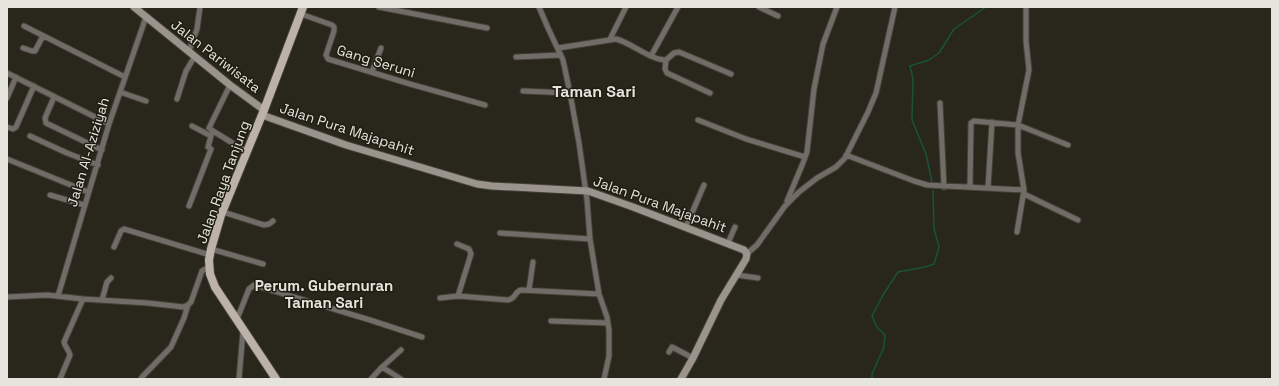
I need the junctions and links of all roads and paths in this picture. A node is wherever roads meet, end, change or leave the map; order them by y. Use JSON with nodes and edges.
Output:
{"nodes":[{"id":1,"x":134,"y":7,"type":"edge"},
{"id":2,"x":200,"y":7,"type":"edge"},
{"id":3,"x":379,"y":7,"type":"edge"},
{"id":4,"x":539,"y":7,"type":"edge"},
{"id":5,"x":626,"y":7,"type":"edge"},
{"id":6,"x":678,"y":7,"type":"edge"},
{"id":7,"x":759,"y":7,"type":"edge"},
{"id":8,"x":837,"y":7,"type":"edge"},
{"id":9,"x":895,"y":7,"type":"edge"},
{"id":10,"x":1026,"y":7,"type":"edge"},
{"id":11,"x":302,"y":10,"type":"edge"},
{"id":12,"x":778,"y":16,"type":"dead end"},
{"id":13,"x":146,"y":17,"type":"junction"},
{"id":14,"x":24,"y":26,"type":"dead end"},
{"id":15,"x":487,"y":28,"type":"dead end"},
{"id":16,"x":43,"y":36,"type":"junction"},
{"id":17,"x":610,"y":39,"type":"junction"},
{"id":18,"x":23,"y":48,"type":"dead end"},
{"id":19,"x":381,"y":48,"type":"dead end"},
{"id":20,"x":558,"y":48,"type":"junction"},
{"id":21,"x":192,"y":54,"type":"junction"},
{"id":22,"x":561,"y":55,"type":"junction"},
{"id":23,"x":651,"y":56,"type":"junction"},
{"id":24,"x":516,"y":57,"type":"dead end"},
{"id":25,"x":666,"y":60,"type":"junction"},
{"id":26,"x":372,"y":72,"type":"junction"},
{"id":27,"x":7,"y":73,"type":"edge"},
{"id":28,"x":731,"y":74,"type":"dead end"},
{"id":29,"x":16,"y":77,"type":"junction"},
{"id":30,"x":125,"y":77,"type":"junction"},
{"id":31,"x":230,"y":85,"type":"junction"},
{"id":32,"x":34,"y":86,"type":"junction"},
{"id":33,"x":523,"y":91,"type":"dead end"},
{"id":34,"x":120,"y":92,"type":"junction"},
{"id":35,"x":570,"y":92,"type":"junction"},
{"id":36,"x":710,"y":93,"type":"dead end"},
{"id":37,"x":54,"y":97,"type":"junction"},
{"id":38,"x":7,"y":98,"type":"edge"},
{"id":39,"x":176,"y":99,"type":"dead end"},
{"id":40,"x":146,"y":101,"type":"dead end"},
{"id":41,"x":940,"y":103,"type":"dead end"},
{"id":42,"x":485,"y":105,"type":"dead end"},
{"id":43,"x":263,"y":112,"type":"junction"},
{"id":44,"x":698,"y":120,"type":"dead end"},
{"id":45,"x":992,"y":122,"type":"junction"},
{"id":46,"x":109,"y":124,"type":"junction"},
{"id":47,"x":1018,"y":125,"type":"junction"},
{"id":48,"x":192,"y":126,"type":"dead end"},
{"id":49,"x":9,"y":128,"type":"edge"},
{"id":50,"x":212,"y":134,"type":"junction"},
{"id":51,"x":30,"y":136,"type":"dead end"},
{"id":52,"x":1068,"y":145,"type":"dead end"},
{"id":53,"x":102,"y":150,"type":"junction"},
{"id":54,"x":247,"y":152,"type":"junction"},
{"id":55,"x":846,"y":155,"type":"junction"},
{"id":56,"x":805,"y":157,"type":"junction"},
{"id":57,"x":7,"y":159,"type":"edge"},
{"id":58,"x":98,"y":165,"type":"junction"},
{"id":59,"x":704,"y":185,"type":"dead end"},
{"id":60,"x":944,"y":187,"type":"junction"},
{"id":61,"x":970,"y":187,"type":"junction"},
{"id":62,"x":988,"y":188,"type":"junction"},
{"id":63,"x":585,"y":190,"type":"junction"},
{"id":64,"x":88,"y":192,"type":"junction"},
{"id":65,"x":1024,"y":192,"type":"junction"},
{"id":66,"x":50,"y":195,"type":"dead end"},
{"id":67,"x":84,"y":205,"type":"junction"},
{"id":68,"x":189,"y":206,"type":"dead end"},
{"id":69,"x":785,"y":206,"type":"junction"},
{"id":70,"x":223,"y":212,"type":"junction"},
{"id":71,"x":1078,"y":220,"type":"dead end"},
{"id":72,"x":273,"y":221,"type":"dead end"},
{"id":73,"x":686,"y":227,"type":"junction"},
{"id":74,"x":735,"y":227,"type":"dead end"},
{"id":75,"x":1017,"y":232,"type":"dead end"},
{"id":76,"x":500,"y":234,"type":"dead end"},
{"id":77,"x":590,"y":239,"type":"junction"},
{"id":78,"x":728,"y":243,"type":"junction"},
{"id":79,"x":456,"y":244,"type":"dead end"},
{"id":80,"x":114,"y":247,"type":"dead end"},
{"id":81,"x":210,"y":252,"type":"junction"},
{"id":82,"x":746,"y":252,"type":"junction"},
{"id":83,"x":533,"y":262,"type":"dead end"},
{"id":84,"x":263,"y":264,"type":"dead end"},
{"id":85,"x":209,"y":267,"type":"junction"},
{"id":86,"x":736,"y":275,"type":"junction"},
{"id":87,"x":111,"y":278,"type":"dead end"},
{"id":88,"x":758,"y":278,"type":"dead end"},
{"id":89,"x":529,"y":290,"type":"junction"},
{"id":90,"x":599,"y":294,"type":"junction"},
{"id":91,"x":58,"y":296,"type":"junction"},
{"id":92,"x":458,"y":296,"type":"junction"},
{"id":93,"x":7,"y":298,"type":"edge"},
{"id":94,"x":440,"y":298,"type":"dead end"},
{"id":95,"x":83,"y":299,"type":"junction"},
{"id":96,"x":102,"y":300,"type":"junction"},
{"id":97,"x":188,"y":305,"type":"junction"},
{"id":98,"x":237,"y":319,"type":"junction"},
{"id":99,"x":551,"y":321,"type":"dead end"},
{"id":100,"x":608,"y":323,"type":"junction"},
{"id":101,"x":243,"y":331,"type":"junction"},
{"id":102,"x":422,"y":337,"type":"dead end"},
{"id":103,"x":401,"y":350,"type":"dead end"},
{"id":104,"x":669,"y":352,"type":"dead end"},
{"id":105,"x":693,"y":358,"type":"junction"},
{"id":106,"x":382,"y":367,"type":"junction"},
{"id":107,"x":60,"y":379,"type":"edge"},
{"id":108,"x":141,"y":379,"type":"edge"},
{"id":109,"x":239,"y":379,"type":"edge"},
{"id":110,"x":276,"y":379,"type":"edge"},
{"id":111,"x":371,"y":379,"type":"edge"},
{"id":112,"x":401,"y":379,"type":"edge"},
{"id":113,"x":604,"y":379,"type":"edge"},
{"id":114,"x":682,"y":379,"type":"edge"}],
"edges":[{"from":1,"to":13,"type":"street","name":"Jalan Pariwisata"},
{"from":2,"to":21,"type":"street"},
{"from":3,"to":15,"type":"street"},
{"from":4,"to":20,"type":"street"},
{"from":5,"to":17,"type":"street"},
{"from":6,"to":23,"type":"street"},
{"from":7,"to":12,"type":"street"},
{"from":8,"to":56,"type":"street"},
{"from":9,"to":55,"type":"street"},
{"from":10,"to":47,"type":"street"},
{"from":11,"to":26,"type":"street","name":"Gang Seruni"},
{"from":11,"to":43,"type":"main road","name":"Jalan Raya Tanjung"},
{"from":13,"to":21,"type":"street","name":"Jalan Pariwisata"},
{"from":13,"to":30,"type":"street","name":"Jalan Al-Aziziyah"},
{"from":14,"to":16,"type":"street"},
{"from":16,"to":18,"type":"street"},
{"from":16,"to":30,"type":"street"},
{"from":17,"to":20,"type":"street"},
{"from":17,"to":23,"type":"street"},
{"from":19,"to":26,"type":"street"},
{"from":20,"to":22,"type":"street"},
{"from":21,"to":31,"type":"street","name":"Jalan Pariwisata"},
{"from":21,"to":39,"type":"street"},
{"from":22,"to":24,"type":"street"},
{"from":22,"to":35,"type":"street"},
{"from":23,"to":25,"type":"street"},
{"from":25,"to":28,"type":"street"},
{"from":25,"to":36,"type":"street"},
{"from":26,"to":42,"type":"street","name":"Gang Seruni"},
{"from":27,"to":29,"type":"street"},
{"from":29,"to":32,"type":"street"},
{"from":29,"to":38,"type":"street"},
{"from":30,"to":34,"type":"street","name":"Jalan Al-Aziziyah"},
{"from":31,"to":43,"type":"street","name":"Jalan Pariwisata"},
{"from":31,"to":50,"type":"street"},
{"from":32,"to":37,"type":"street"},
{"from":32,"to":49,"type":"street"},
{"from":33,"to":35,"type":"street"},
{"from":34,"to":40,"type":"street"},
{"from":34,"to":46,"type":"street","name":"Jalan Al-Aziziyah"},
{"from":35,"to":63,"type":"street"},
{"from":37,"to":46,"type":"street"},
{"from":37,"to":53,"type":"street"},
{"from":41,"to":60,"type":"street"},
{"from":43,"to":54,"type":"main road","name":"Jalan Raya Tanjung"},
{"from":43,"to":63,"type":"street","name":"Jalan Pura Majapahit"},
{"from":44,"to":56,"type":"street"},
{"from":45,"to":47,"type":"street"},
{"from":45,"to":61,"type":"street"},
{"from":45,"to":62,"type":"street"},
{"from":46,"to":53,"type":"street","name":"Jalan Al-Aziziyah"},
{"from":47,"to":52,"type":"street"},
{"from":47,"to":65,"type":"street"},
{"from":48,"to":50,"type":"street"},
{"from":50,"to":54,"type":"street"},
{"from":50,"to":68,"type":"street"},
{"from":51,"to":58,"type":"street"},
{"from":53,"to":58,"type":"street","name":"Jalan Al-Aziziyah"},
{"from":54,"to":70,"type":"main road","name":"Jalan Raya Tanjung"},
{"from":55,"to":60,"type":"street"},
{"from":55,"to":69,"type":"street"},
{"from":56,"to":69,"type":"street"},
{"from":57,"to":64,"type":"street"},
{"from":58,"to":64,"type":"street","name":"Jalan Al-Aziziyah"},
{"from":59,"to":73,"type":"street"},
{"from":60,"to":61,"type":"street"},
{"from":61,"to":62,"type":"street"},
{"from":62,"to":65,"type":"street"},
{"from":63,"to":73,"type":"street","name":"Jalan Pura Majapahit"},
{"from":63,"to":77,"type":"street"},
{"from":64,"to":67,"type":"street","name":"Jalan Al-Aziziyah"},
{"from":65,"to":71,"type":"street"},
{"from":65,"to":75,"type":"street"},
{"from":66,"to":67,"type":"street"},
{"from":67,"to":91,"type":"street","name":"Jalan Al-Aziziyah"},
{"from":69,"to":82,"type":"street"},
{"from":70,"to":72,"type":"street"},
{"from":70,"to":81,"type":"main road","name":"Jalan Raya Tanjung"},
{"from":73,"to":78,"type":"street","name":"Jalan Pura Majapahit"},
{"from":74,"to":78,"type":"street"},
{"from":76,"to":77,"type":"street"},
{"from":77,"to":90,"type":"street"},
{"from":78,"to":82,"type":"street","name":"Jalan Pura Majapahit"},
{"from":79,"to":92,"type":"street"},
{"from":80,"to":81,"type":"street"},
{"from":81,"to":84,"type":"street"},
{"from":81,"to":85,"type":"main road","name":"Jalan Raya Tanjung"},
{"from":82,"to":86,"type":"street"},
{"from":83,"to":89,"type":"street"},
{"from":85,"to":97,"type":"street"},
{"from":85,"to":98,"type":"main road","name":"Jalan Raya Tanjung"},
{"from":86,"to":88,"type":"street"},
{"from":86,"to":105,"type":"street"},
{"from":87,"to":96,"type":"street"},
{"from":89,"to":90,"type":"street"},
{"from":89,"to":92,"type":"street"},
{"from":90,"to":100,"type":"street"},
{"from":91,"to":93,"type":"street"},
{"from":91,"to":95,"type":"street"},
{"from":92,"to":94,"type":"street"},
{"from":95,"to":96,"type":"street"},
{"from":95,"to":107,"type":"street"},
{"from":96,"to":97,"type":"street"},
{"from":97,"to":108,"type":"street"},
{"from":98,"to":101,"type":"main road","name":"Jalan Raya Tanjung"},
{"from":98,"to":102,"type":"street"},
{"from":99,"to":100,"type":"street"},
{"from":100,"to":113,"type":"street"},
{"from":101,"to":109,"type":"street"},
{"from":101,"to":110,"type":"main road","name":"Jalan Raya Tanjung"},
{"from":103,"to":106,"type":"street"},
{"from":104,"to":105,"type":"street"},
{"from":105,"to":114,"type":"street"},
{"from":106,"to":111,"type":"street"},
{"from":106,"to":112,"type":"street"}]}
